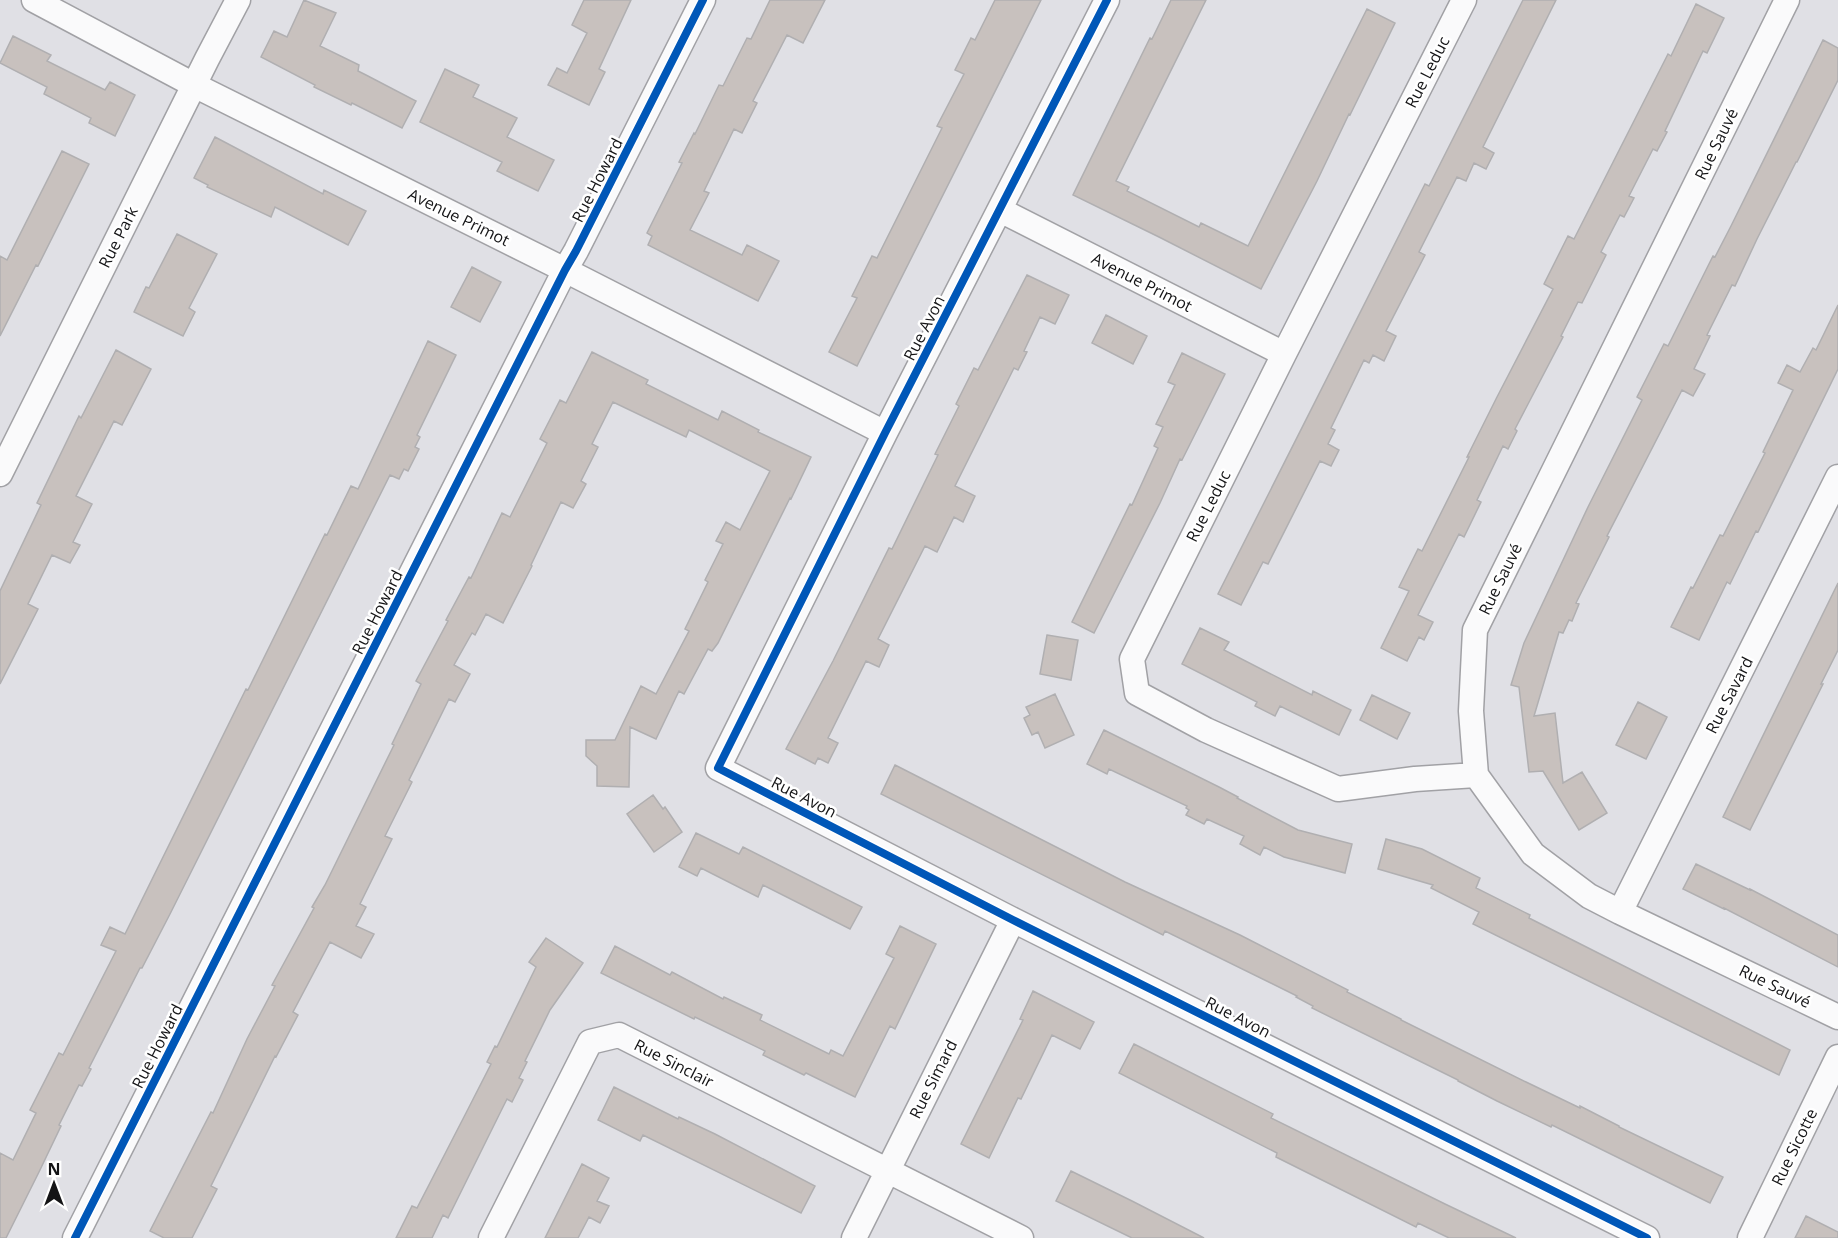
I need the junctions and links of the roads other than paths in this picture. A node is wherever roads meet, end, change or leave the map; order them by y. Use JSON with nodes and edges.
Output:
{"nodes":[{"id":1,"x":34,"y":0,"type":"edge"},
{"id":2,"x":238,"y":0,"type":"edge"},
{"id":3,"x":704,"y":0,"type":"edge"},
{"id":4,"x":1107,"y":0,"type":"edge"},
{"id":5,"x":1464,"y":0,"type":"edge"},
{"id":6,"x":1787,"y":0,"type":"edge"},
{"id":7,"x":194,"y":85,"type":"junction"},
{"id":8,"x":1000,"y":210,"type":"junction"},
{"id":9,"x":565,"y":270,"type":"junction"},
{"id":10,"x":1284,"y":354,"type":"junction"},
{"id":11,"x":885,"y":433,"type":"junction"},
{"id":12,"x":0,"y":474,"type":"edge"},
{"id":13,"x":1838,"y":477,"type":"edge"},
{"id":14,"x":1476,"y":775,"type":"junction"},
{"id":15,"x":1620,"y":912,"type":"junction"},
{"id":16,"x":1013,"y":920,"type":"junction"},
{"id":17,"x":1838,"y":1017,"type":"edge"},
{"id":18,"x":1838,"y":1057,"type":"edge"},
{"id":19,"x":887,"y":1170,"type":"junction"},
{"id":20,"x":75,"y":1238,"type":"edge"},
{"id":21,"x":491,"y":1238,"type":"edge"},
{"id":22,"x":854,"y":1238,"type":"edge"},
{"id":23,"x":1021,"y":1238,"type":"edge"},
{"id":24,"x":1647,"y":1238,"type":"edge"},
{"id":25,"x":1750,"y":1238,"type":"edge"}],
"edges":[{"from":1,"to":7,"type":"street","name":"Avenue Primot"},
{"from":2,"to":7,"type":"street","name":"Rue Park"},
{"from":3,"to":9,"type":"street","name":"Rue Howard"},
{"from":4,"to":8,"type":"street","name":"Rue Avon"},
{"from":5,"to":10,"type":"street","name":"Rue Leduc"},
{"from":6,"to":14,"type":"street","name":"Rue Sauvé"},
{"from":7,"to":9,"type":"street","name":"Avenue Primot"},
{"from":7,"to":12,"type":"street","name":"Rue Park"},
{"from":8,"to":10,"type":"street","name":"Avenue Primot"},
{"from":8,"to":11,"type":"street","name":"Rue Avon"},
{"from":9,"to":11,"type":"street","name":"Avenue Primot"},
{"from":9,"to":20,"type":"street","name":"Rue Howard"},
{"from":10,"to":14,"type":"street","name":"Rue Leduc"},
{"from":11,"to":16,"type":"street","name":"Rue Avon"},
{"from":13,"to":15,"type":"street","name":"Rue Savard"},
{"from":14,"to":15,"type":"street","name":"Rue Sauvé"},
{"from":15,"to":17,"type":"street","name":"Rue Sauvé"},
{"from":16,"to":19,"type":"street","name":"Rue Simard"},
{"from":16,"to":24,"type":"street","name":"Rue Avon"},
{"from":18,"to":25,"type":"street","name":"Rue Sicotte"},
{"from":19,"to":21,"type":"street","name":"Rue Sinclair"},
{"from":19,"to":22,"type":"street","name":"Rue Simard"},
{"from":19,"to":23,"type":"street","name":"Rue Sinclair"}]}
